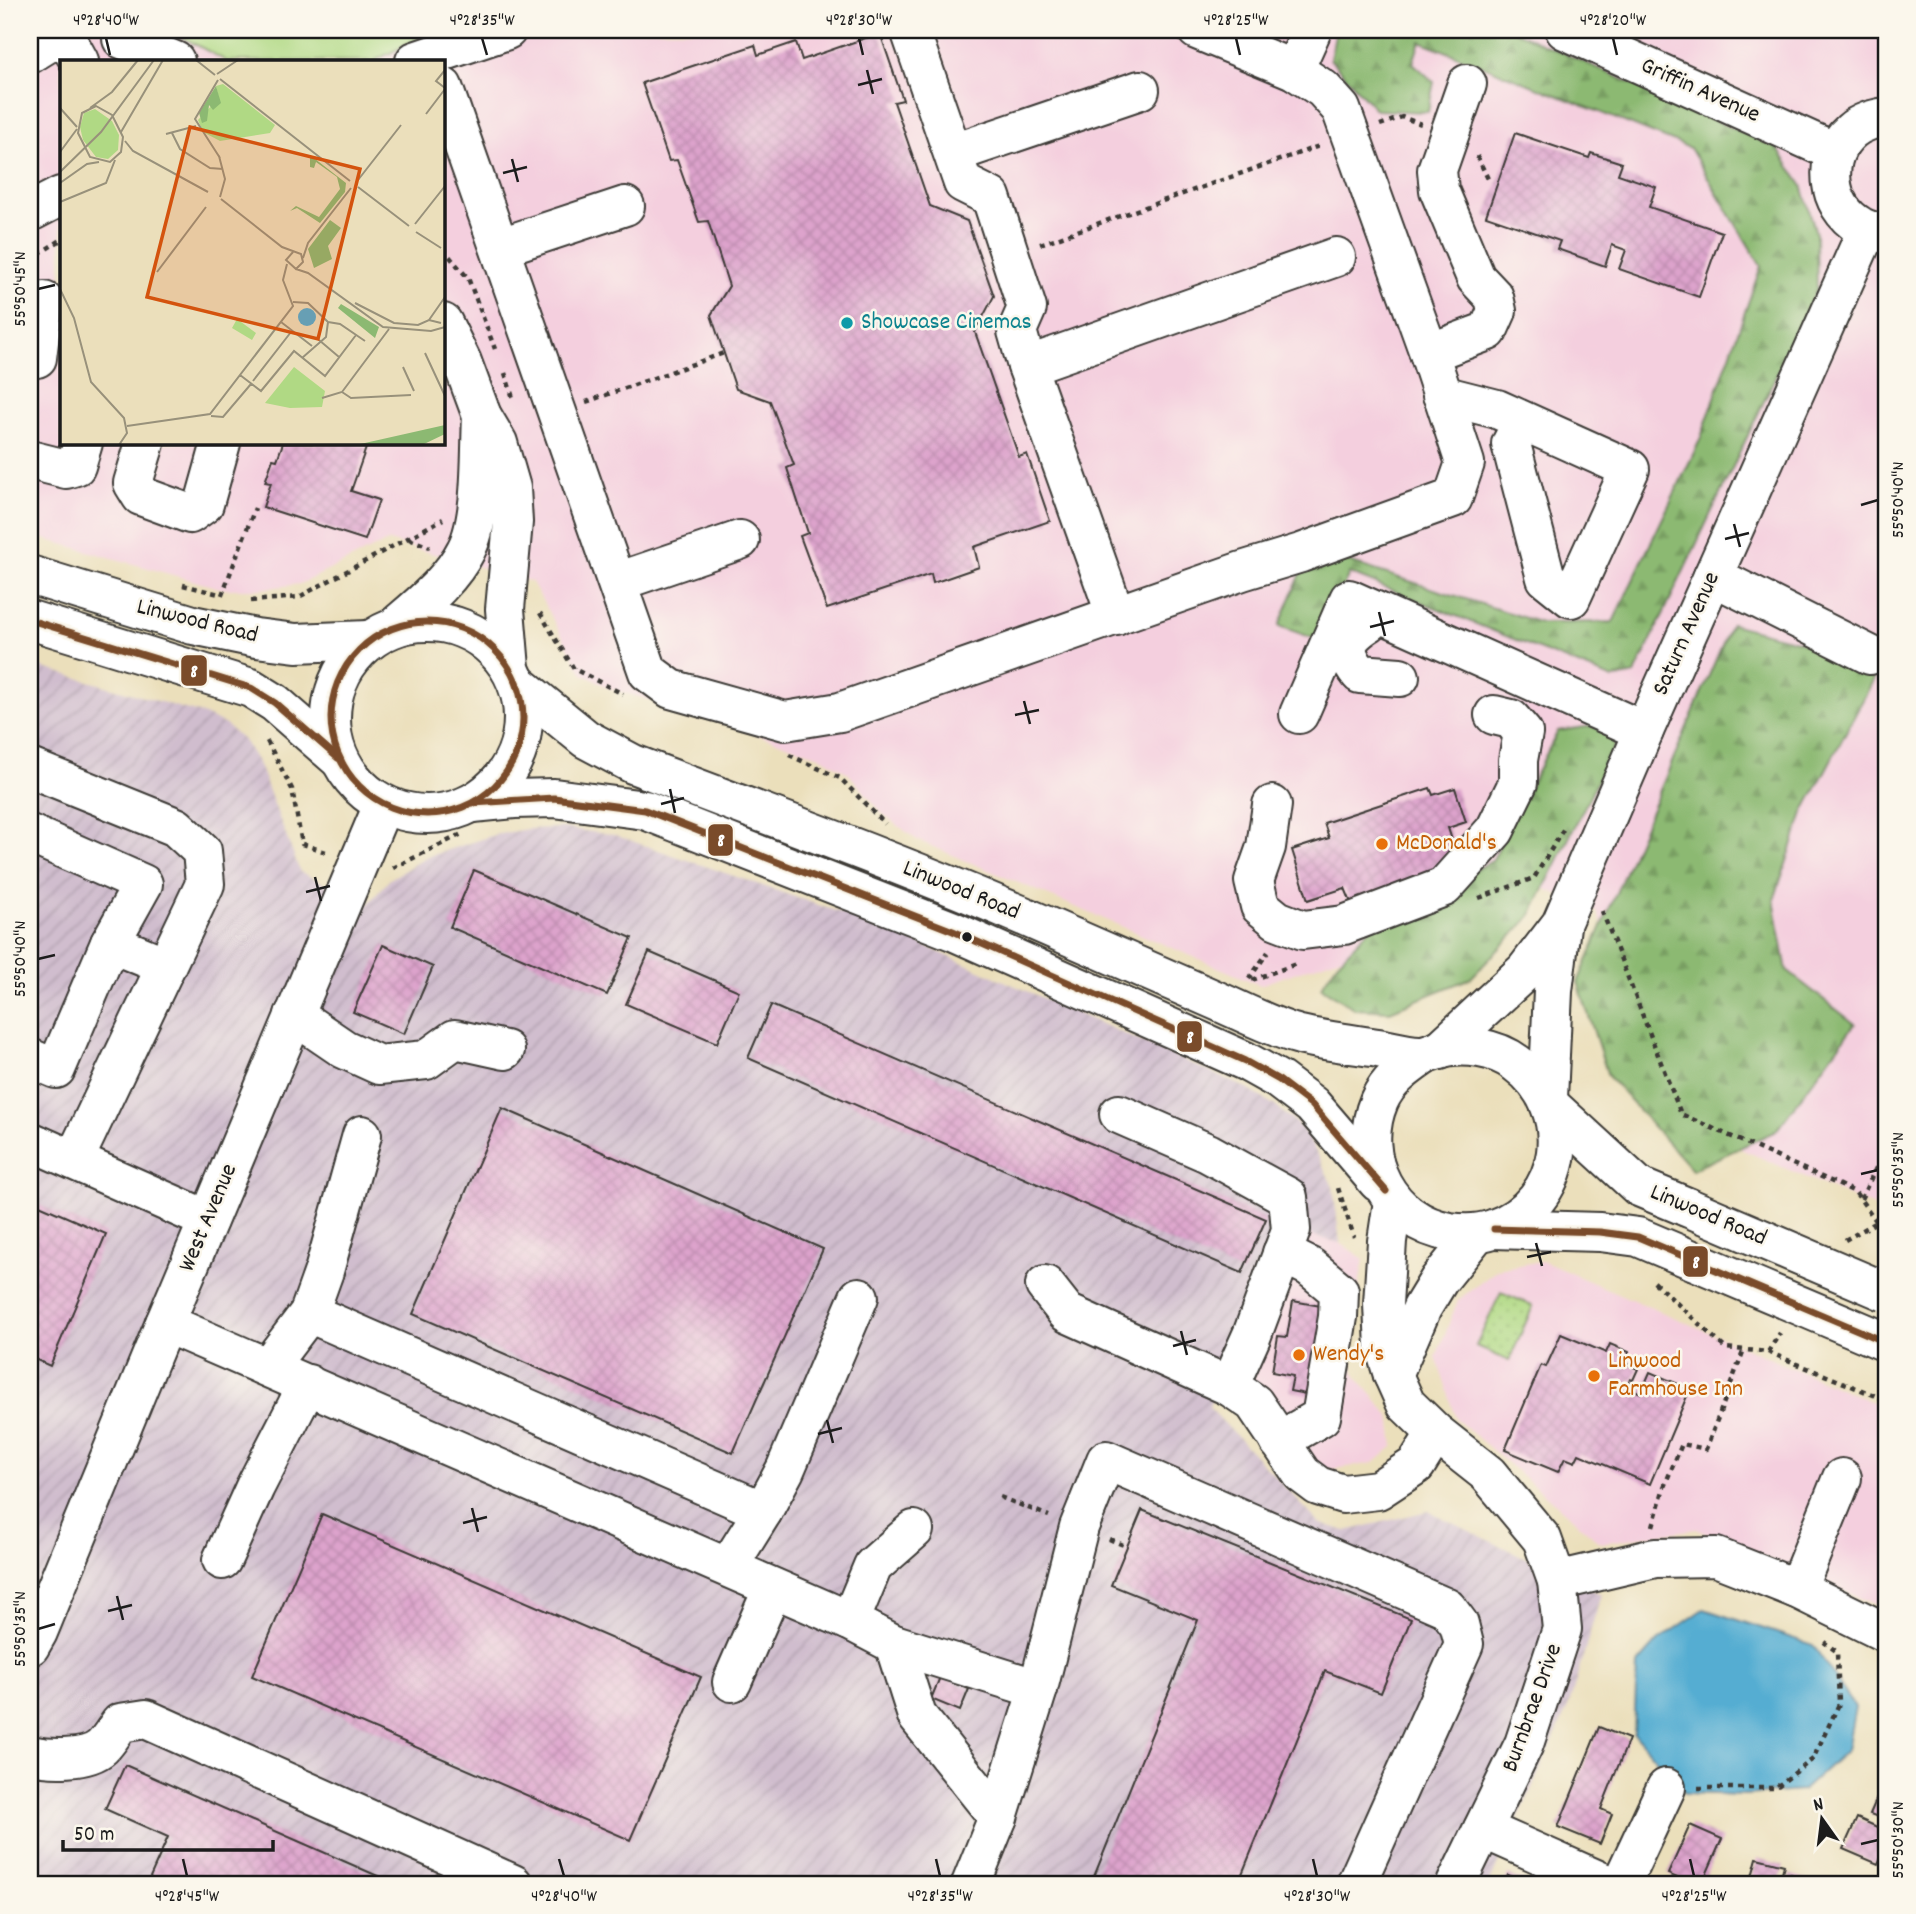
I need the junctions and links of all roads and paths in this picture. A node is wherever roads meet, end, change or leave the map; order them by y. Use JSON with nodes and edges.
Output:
{"nodes":[{"id":1,"x":507,"y":30,"type":"edge"},
{"id":2,"x":910,"y":30,"type":"edge"},
{"id":3,"x":1197,"y":30,"type":"edge"},
{"id":4,"x":1312,"y":30,"type":"edge"},
{"id":5,"x":1565,"y":30,"type":"edge"},
{"id":6,"x":117,"y":34,"type":"edge"},
{"id":7,"x":30,"y":54,"type":"edge"},
{"id":8,"x":78,"y":60,"type":"edge"},
{"id":9,"x":154,"y":60,"type":"edge"},
{"id":10,"x":172,"y":60,"type":"edge"},
{"id":11,"x":444,"y":60,"type":"edge"},
{"id":12,"x":1294,"y":71,"type":"junction"},
{"id":13,"x":1467,"y":84,"type":"dead end"},
{"id":14,"x":1140,"y":90,"type":"dead end"},
{"id":15,"x":444,"y":100,"type":"edge"},
{"id":16,"x":1886,"y":117,"type":"edge"},
{"id":17,"x":1448,"y":133,"type":"junction"},
{"id":18,"x":1350,"y":135,"type":"junction"},
{"id":19,"x":1835,"y":152,"type":"junction"},
{"id":20,"x":954,"y":153,"type":"junction"},
{"id":21,"x":1489,"y":181,"type":"dead end"},
{"id":22,"x":625,"y":206,"type":"dead end"},
{"id":23,"x":1876,"y":232,"type":"edge"},
{"id":24,"x":60,"y":241,"type":"edge"},
{"id":25,"x":501,"y":247,"type":"junction"},
{"id":26,"x":1010,"y":255,"type":"junction"},
{"id":27,"x":1336,"y":257,"type":"dead end"},
{"id":28,"x":30,"y":259,"type":"edge"},
{"id":29,"x":45,"y":302,"type":"edge"},
{"id":30,"x":444,"y":328,"type":"edge"},
{"id":31,"x":724,"y":353,"type":"dead end"},
{"id":32,"x":1429,"y":353,"type":"junction"},
{"id":33,"x":39,"y":364,"type":"edge"},
{"id":34,"x":452,"y":365,"type":"edge"},
{"id":35,"x":1027,"y":366,"type":"junction"},
{"id":36,"x":1443,"y":395,"type":"junction"},
{"id":37,"x":558,"y":412,"type":"junction"},
{"id":38,"x":482,"y":416,"type":"junction"},
{"id":39,"x":1523,"y":421,"type":"dead end"},
{"id":40,"x":83,"y":444,"type":"edge"},
{"id":41,"x":145,"y":444,"type":"edge"},
{"id":42,"x":221,"y":444,"type":"edge"},
{"id":43,"x":30,"y":460,"type":"edge"},
{"id":44,"x":255,"y":509,"type":"dead end"},
{"id":45,"x":451,"y":515,"type":"dead end"},
{"id":46,"x":740,"y":540,"type":"dead end"},
{"id":47,"x":30,"y":575,"type":"edge"},
{"id":48,"x":1713,"y":576,"type":"junction"},
{"id":49,"x":171,"y":582,"type":"dead end"},
{"id":50,"x":617,"y":582,"type":"junction"},
{"id":51,"x":222,"y":595,"type":"junction"},
{"id":52,"x":232,"y":597,"type":"dead end"},
{"id":53,"x":241,"y":599,"type":"dead end"},
{"id":54,"x":1116,"y":616,"type":"junction"},
{"id":55,"x":1392,"y":618,"type":"junction"},
{"id":56,"x":30,"y":620,"type":"edge"},
{"id":57,"x":382,"y":633,"type":"junction"},
{"id":58,"x":1870,"y":655,"type":"dead end"},
{"id":59,"x":514,"y":675,"type":"junction"},
{"id":60,"x":1400,"y":677,"type":"dead end"},
{"id":61,"x":1300,"y":714,"type":"dead end"},
{"id":62,"x":1494,"y":715,"type":"dead end"},
{"id":63,"x":1644,"y":731,"type":"junction"},
{"id":64,"x":262,"y":734,"type":"dead end"},
{"id":65,"x":338,"y":758,"type":"junction"},
{"id":66,"x":30,"y":768,"type":"edge"},
{"id":67,"x":383,"y":805,"type":"junction"},
{"id":68,"x":1272,"y":805,"type":"dead end"},
{"id":69,"x":474,"y":816,"type":"junction"},
{"id":70,"x":30,"y":834,"type":"edge"},
{"id":71,"x":359,"y":863,"type":"junction"},
{"id":72,"x":1286,"y":923,"type":"junction"},
{"id":73,"x":1561,"y":924,"type":"junction"},
{"id":74,"x":110,"y":943,"type":"junction"},
{"id":75,"x":166,"y":966,"type":"junction"},
{"id":76,"x":1231,"y":1006,"type":"junction"},
{"id":77,"x":294,"y":1016,"type":"junction"},
{"id":78,"x":505,"y":1050,"type":"dead end"},
{"id":79,"x":1432,"y":1053,"type":"junction"},
{"id":80,"x":30,"y":1058,"type":"edge"},
{"id":81,"x":1550,"y":1103,"type":"junction"},
{"id":82,"x":1119,"y":1114,"type":"dead end"},
{"id":83,"x":362,"y":1135,"type":"dead end"},
{"id":84,"x":30,"y":1141,"type":"edge"},
{"id":85,"x":1886,"y":1147,"type":"edge"},
{"id":86,"x":74,"y":1160,"type":"junction"},
{"id":87,"x":1336,"y":1183,"type":"dead end"},
{"id":88,"x":1389,"y":1196,"type":"junction"},
{"id":89,"x":1861,"y":1199,"type":"dead end"},
{"id":90,"x":208,"y":1220,"type":"junction"},
{"id":91,"x":1877,"y":1222,"type":"dead end"},
{"id":92,"x":1486,"y":1231,"type":"junction"},
{"id":93,"x":1841,"y":1242,"type":"dead end"},
{"id":94,"x":1282,"y":1253,"type":"junction"},
{"id":95,"x":1386,"y":1255,"type":"junction"},
{"id":96,"x":1654,"y":1281,"type":"dead end"},
{"id":97,"x":1045,"y":1285,"type":"dead end"},
{"id":98,"x":1886,"y":1293,"type":"edge"},
{"id":99,"x":859,"y":1297,"type":"dead end"},
{"id":100,"x":1798,"y":1304,"type":"junction"},
{"id":101,"x":309,"y":1313,"type":"junction"},
{"id":102,"x":165,"y":1323,"type":"junction"},
{"id":103,"x":1886,"y":1342,"type":"edge"},
{"id":104,"x":1743,"y":1352,"type":"junction"},
{"id":105,"x":1768,"y":1352,"type":"junction"},
{"id":106,"x":268,"y":1367,"type":"junction"},
{"id":107,"x":1393,"y":1375,"type":"junction"},
{"id":108,"x":308,"y":1384,"type":"junction"},
{"id":109,"x":1229,"y":1386,"type":"junction"},
{"id":110,"x":1886,"y":1400,"type":"edge"},
{"id":111,"x":1436,"y":1433,"type":"junction"},
{"id":112,"x":1279,"y":1441,"type":"junction"},
{"id":113,"x":1842,"y":1478,"type":"dead end"},
{"id":114,"x":763,"y":1511,"type":"junction"},
{"id":115,"x":920,"y":1533,"type":"dead end"},
{"id":116,"x":1649,"y":1559,"type":"junction"},
{"id":117,"x":222,"y":1560,"type":"dead end"},
{"id":118,"x":728,"y":1567,"type":"junction"},
{"id":119,"x":1557,"y":1581,"type":"junction"},
{"id":120,"x":773,"y":1588,"type":"junction"},
{"id":121,"x":1797,"y":1589,"type":"junction"},
{"id":122,"x":873,"y":1633,"type":"junction"},
{"id":123,"x":1886,"y":1633,"type":"edge"},
{"id":124,"x":1817,"y":1636,"type":"dead end"},
{"id":125,"x":34,"y":1639,"type":"edge"},
{"id":126,"x":733,"y":1682,"type":"dead end"},
{"id":127,"x":1038,"y":1689,"type":"junction"},
{"id":128,"x":30,"y":1755,"type":"edge"},
{"id":129,"x":1666,"y":1788,"type":"joint"},
{"id":130,"x":998,"y":1817,"type":"junction"},
{"id":131,"x":1483,"y":1829,"type":"junction"},
{"id":132,"x":513,"y":1884,"type":"edge"},
{"id":133,"x":971,"y":1884,"type":"edge"},
{"id":134,"x":1356,"y":1884,"type":"edge"},
{"id":135,"x":1457,"y":1884,"type":"edge"},
{"id":136,"x":1607,"y":1884,"type":"edge"},
{"id":137,"x":1621,"y":1884,"type":"edge"}],
"edges":[{"from":1,"to":11,"type":"street"},
{"from":2,"to":20,"type":"street"},
{"from":3,"to":12,"type":"street"},
{"from":4,"to":12,"type":"street"},
{"from":5,"to":19,"type":"street","name":"Griffin Avenue"},
{"from":6,"to":9,"type":"street"},
{"from":6,"to":10,"type":"street"},
{"from":7,"to":8,"type":"street"},
{"from":12,"to":18,"type":"street"},
{"from":13,"to":17,"type":"street"},
{"from":14,"to":20,"type":"street"},
{"from":15,"to":25,"type":"street"},
{"from":16,"to":19,"type":"street"},
{"from":17,"to":18,"type":"path"},
{"from":17,"to":21,"type":"path"},
{"from":17,"to":32,"type":"street"},
{"from":18,"to":26,"type":"path"},
{"from":18,"to":32,"type":"street"},
{"from":19,"to":23,"type":"street"},
{"from":20,"to":26,"type":"street"},
{"from":22,"to":25,"type":"street"},
{"from":23,"to":48,"type":"street","name":"Saturn Avenue"},
{"from":24,"to":28,"type":"path"},
{"from":25,"to":37,"type":"street"},
{"from":26,"to":35,"type":"street"},
{"from":27,"to":35,"type":"street"},
{"from":29,"to":33,"type":"street"},
{"from":30,"to":34,"type":"street"},
{"from":31,"to":37,"type":"path"},
{"from":32,"to":36,"type":"street"},
{"from":34,"to":38,"type":"street"},
{"from":35,"to":54,"type":"street"},
{"from":36,"to":39,"type":"street"},
{"from":36,"to":54,"type":"street"},
{"from":37,"to":50,"type":"street"},
{"from":38,"to":57,"type":"street"},
{"from":38,"to":59,"type":"street"},
{"from":40,"to":43,"type":"street"},
{"from":41,"to":42,"type":"street"},
{"from":44,"to":51,"type":"path"},
{"from":45,"to":53,"type":"path"},
{"from":46,"to":50,"type":"street"},
{"from":47,"to":57,"type":"street","name":"Linwood Road"},
{"from":48,"to":58,"type":"street"},
{"from":48,"to":63,"type":"street","name":"Saturn Avenue"},
{"from":49,"to":51,"type":"path"},
{"from":50,"to":54,"type":"street"},
{"from":51,"to":52,"type":"path"},
{"from":55,"to":60,"type":"street"},
{"from":55,"to":61,"type":"street"},
{"from":55,"to":63,"type":"street"},
{"from":56,"to":65,"type":"street","name":"Linwood Road"},
{"from":57,"to":59,"type":"street"},
{"from":57,"to":65,"type":"street"},
{"from":59,"to":69,"type":"street"},
{"from":59,"to":76,"type":"street","name":"Linwood Road"},
{"from":62,"to":72,"type":"street"},
{"from":63,"to":73,"type":"street","name":"Saturn Avenue"},
{"from":64,"to":71,"type":"path"},
{"from":65,"to":67,"type":"street"},
{"from":66,"to":75,"type":"street"},
{"from":67,"to":69,"type":"street"},
{"from":67,"to":71,"type":"street","name":"West Avenue"},
{"from":68,"to":72,"type":"street"},
{"from":69,"to":71,"type":"path"},
{"from":69,"to":88,"type":"street","name":"Linwood Road"},
{"from":70,"to":74,"type":"street"},
{"from":71,"to":77,"type":"street","name":"West Avenue"},
{"from":72,"to":76,"type":"path"},
{"from":73,"to":79,"type":"street","name":"Saturn Avenue"},
{"from":73,"to":81,"type":"street","name":"Saturn Avenue"},
{"from":74,"to":75,"type":"street"},
{"from":74,"to":80,"type":"street"},
{"from":75,"to":86,"type":"street"},
{"from":76,"to":79,"type":"street","name":"Linwood Road"},
{"from":77,"to":78,"type":"street"},
{"from":77,"to":90,"type":"street","name":"West Avenue"},
{"from":79,"to":81,"type":"street"},
{"from":79,"to":88,"type":"street"},
{"from":81,"to":92,"type":"street"},
{"from":81,"to":98,"type":"street","name":"Linwood Road","bridge":true},
{"from":82,"to":94,"type":"street"},
{"from":83,"to":101,"type":"street"},
{"from":84,"to":86,"type":"street"},
{"from":85,"to":89,"type":"path"},
{"from":86,"to":90,"type":"street"},
{"from":87,"to":95,"type":"path"},
{"from":88,"to":92,"type":"street"},
{"from":88,"to":95,"type":"street","name":"Burnbrae Drive"},
{"from":90,"to":102,"type":"street","name":"West Avenue"},
{"from":91,"to":93,"type":"path"},
{"from":92,"to":100,"type":"street","name":"Linwood Road","bridge":true},
{"from":92,"to":107,"type":"street"},
{"from":94,"to":109,"type":"street"},
{"from":94,"to":112,"type":"street"},
{"from":95,"to":107,"type":"street","name":"Burnbrae Drive"},
{"from":96,"to":104,"type":"path"},
{"from":97,"to":109,"type":"street"},
{"from":99,"to":114,"type":"street"},
{"from":100,"to":103,"type":"street","name":"Linwood Road","bridge":true},
{"from":100,"to":105,"type":"path"},
{"from":101,"to":106,"type":"street"},
{"from":101,"to":114,"type":"street"},
{"from":102,"to":106,"type":"street"},
{"from":102,"to":125,"type":"street","name":"West Avenue"},
{"from":104,"to":105,"type":"path"},
{"from":104,"to":116,"type":"path"},
{"from":105,"to":110,"type":"path"},
{"from":106,"to":108,"type":"street"},
{"from":107,"to":111,"type":"street","name":"Burnbrae Drive"},
{"from":108,"to":117,"type":"street"},
{"from":108,"to":118,"type":"street"},
{"from":109,"to":112,"type":"street"},
{"from":111,"to":112,"type":"street"},
{"from":111,"to":119,"type":"street","name":"Burnbrae Drive"},
{"from":113,"to":121,"type":"street"},
{"from":114,"to":118,"type":"street"},
{"from":115,"to":122,"type":"street"},
{"from":116,"to":119,"type":"street"},
{"from":116,"to":121,"type":"street"},
{"from":118,"to":120,"type":"street"},
{"from":119,"to":131,"type":"street","name":"Burnbrae Drive"},
{"from":120,"to":122,"type":"street"},
{"from":120,"to":126,"type":"street"},
{"from":121,"to":123,"type":"street"},
{"from":122,"to":127,"type":"street"},
{"from":122,"to":130,"type":"street"},
{"from":124,"to":129,"type":"path"},
{"from":127,"to":130,"type":"street"},
{"from":127,"to":134,"type":"street"},
{"from":128,"to":132,"type":"street"},
{"from":129,"to":137,"type":"street"},
{"from":130,"to":133,"type":"street"},
{"from":131,"to":135,"type":"street","name":"Burnbrae Drive"},
{"from":131,"to":136,"type":"street"}]}
